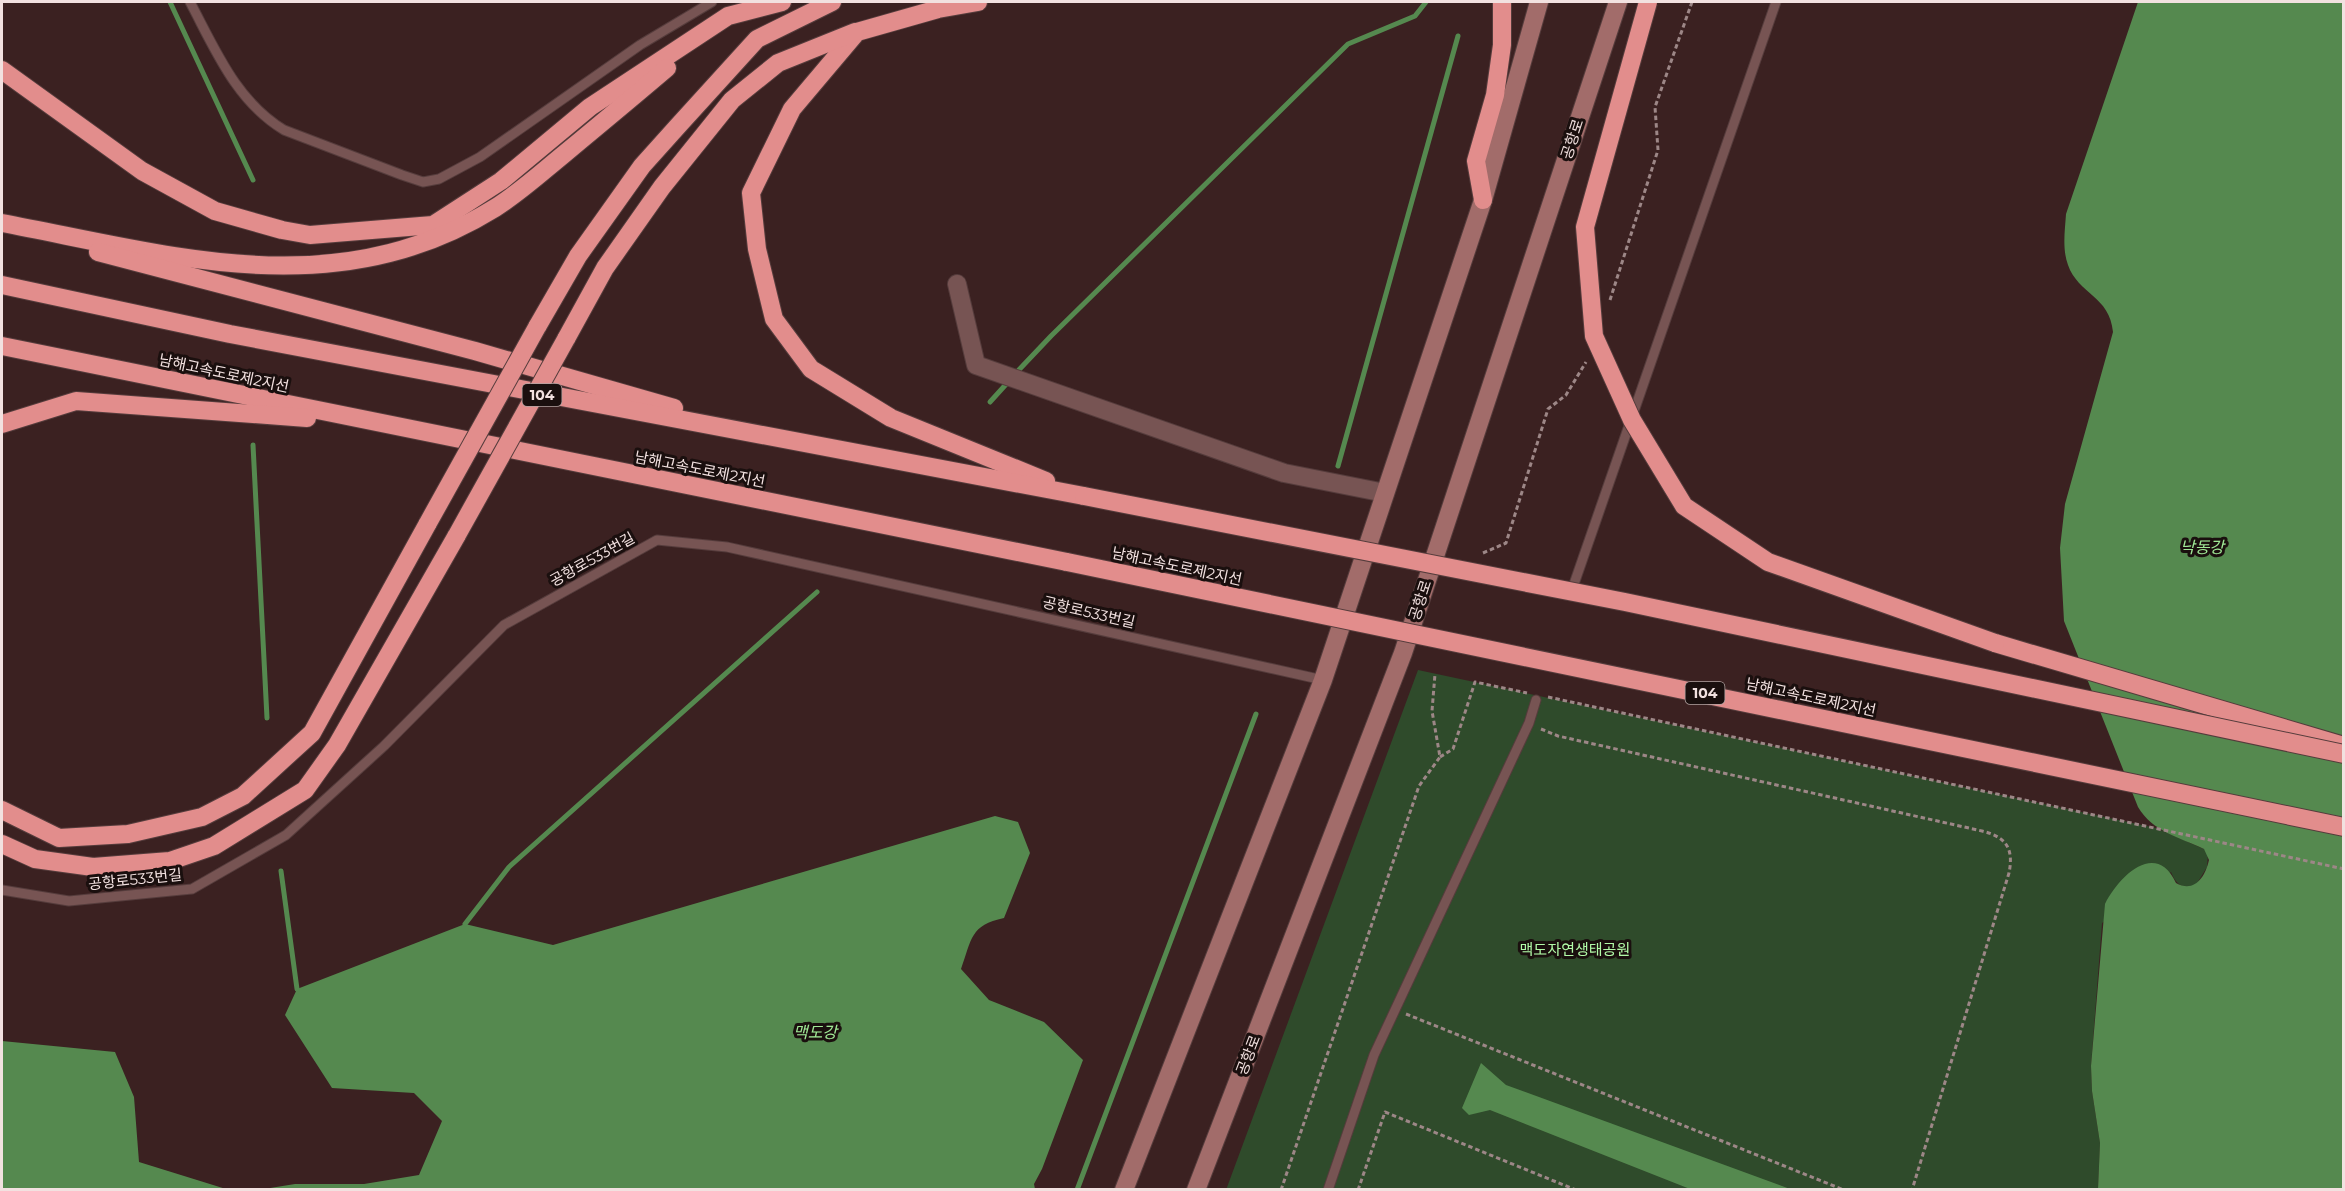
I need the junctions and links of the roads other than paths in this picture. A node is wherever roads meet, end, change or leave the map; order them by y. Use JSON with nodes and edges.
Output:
{"nodes":[{"id":1,"x":190,"y":2,"type":"edge"},
{"id":2,"x":712,"y":2,"type":"edge"},
{"id":3,"x":782,"y":2,"type":"edge"},
{"id":4,"x":832,"y":2,"type":"edge"},
{"id":5,"x":978,"y":2,"type":"edge"},
{"id":6,"x":1502,"y":2,"type":"edge"},
{"id":7,"x":1539,"y":2,"type":"edge"},
{"id":8,"x":1618,"y":2,"type":"edge"},
{"id":9,"x":1648,"y":2,"type":"edge"},
{"id":10,"x":1776,"y":2,"type":"edge"},
{"id":11,"x":728,"y":16,"type":"junction"},
{"id":12,"x":857,"y":32,"type":"junction"},
{"id":13,"x":2,"y":70,"type":"edge"},
{"id":14,"x":1483,"y":200,"type":"junction"},
{"id":15,"x":2,"y":225,"type":"edge"},
{"id":16,"x":957,"y":284,"type":"dead end"},
{"id":17,"x":2,"y":285,"type":"edge"},
{"id":18,"x":2,"y":346,"type":"edge"},
{"id":19,"x":2,"y":424,"type":"edge"},
{"id":20,"x":384,"y":424,"type":"junction"},
{"id":21,"x":782,"y":440,"type":"junction"},
{"id":22,"x":1385,"y":493,"type":"junction"},
{"id":23,"x":1084,"y":496,"type":"junction"},
{"id":24,"x":1574,"y":584,"type":"dead end"},
{"id":25,"x":1323,"y":680,"type":"junction"},
{"id":26,"x":1537,"y":697,"type":"road end"},
{"id":27,"x":2343,"y":746,"type":"edge"},
{"id":28,"x":2343,"y":754,"type":"edge"},
{"id":29,"x":2,"y":810,"type":"edge"},
{"id":30,"x":2343,"y":827,"type":"edge"},
{"id":31,"x":2,"y":844,"type":"edge"},
{"id":32,"x":2,"y":890,"type":"edge"},
{"id":33,"x":1124,"y":1190,"type":"edge"},
{"id":34,"x":1196,"y":1190,"type":"edge"},
{"id":35,"x":1328,"y":1190,"type":"edge"}],
"edges":[{"from":1,"to":2,"type":"lane"},
{"from":3,"to":11,"type":"highway"},
{"from":4,"to":29,"type":"highway","bridge":true},
{"from":5,"to":12,"type":"highway"},
{"from":6,"to":14,"type":"highway"},
{"from":7,"to":14,"type":"main road"},
{"from":8,"to":34,"type":"main road","name":"공항로"},
{"from":9,"to":27,"type":"highway","bridge":true},
{"from":10,"to":24,"type":"lane"},
{"from":11,"to":13,"type":"highway"},
{"from":11,"to":15,"type":"highway"},
{"from":12,"to":23,"type":"highway"},
{"from":12,"to":31,"type":"highway","bridge":true},
{"from":14,"to":22,"type":"main road"},
{"from":15,"to":21,"type":"highway"},
{"from":16,"to":22,"type":"street"},
{"from":17,"to":21,"type":"highway","number":"104"},
{"from":18,"to":20,"type":"highway","name":"남해고속도로제2지선","number":"104"},
{"from":19,"to":20,"type":"highway"},
{"from":20,"to":30,"type":"highway","name":"남해고속도로제2지선","number":"104","bridge":true},
{"from":21,"to":23,"type":"highway","number":"104"},
{"from":22,"to":25,"type":"main road"},
{"from":23,"to":28,"type":"highway","number":"104","bridge":true},
{"from":25,"to":32,"type":"lane","name":"공항로533번길"},
{"from":25,"to":33,"type":"main road"},
{"from":26,"to":35,"type":"lane"}]}
